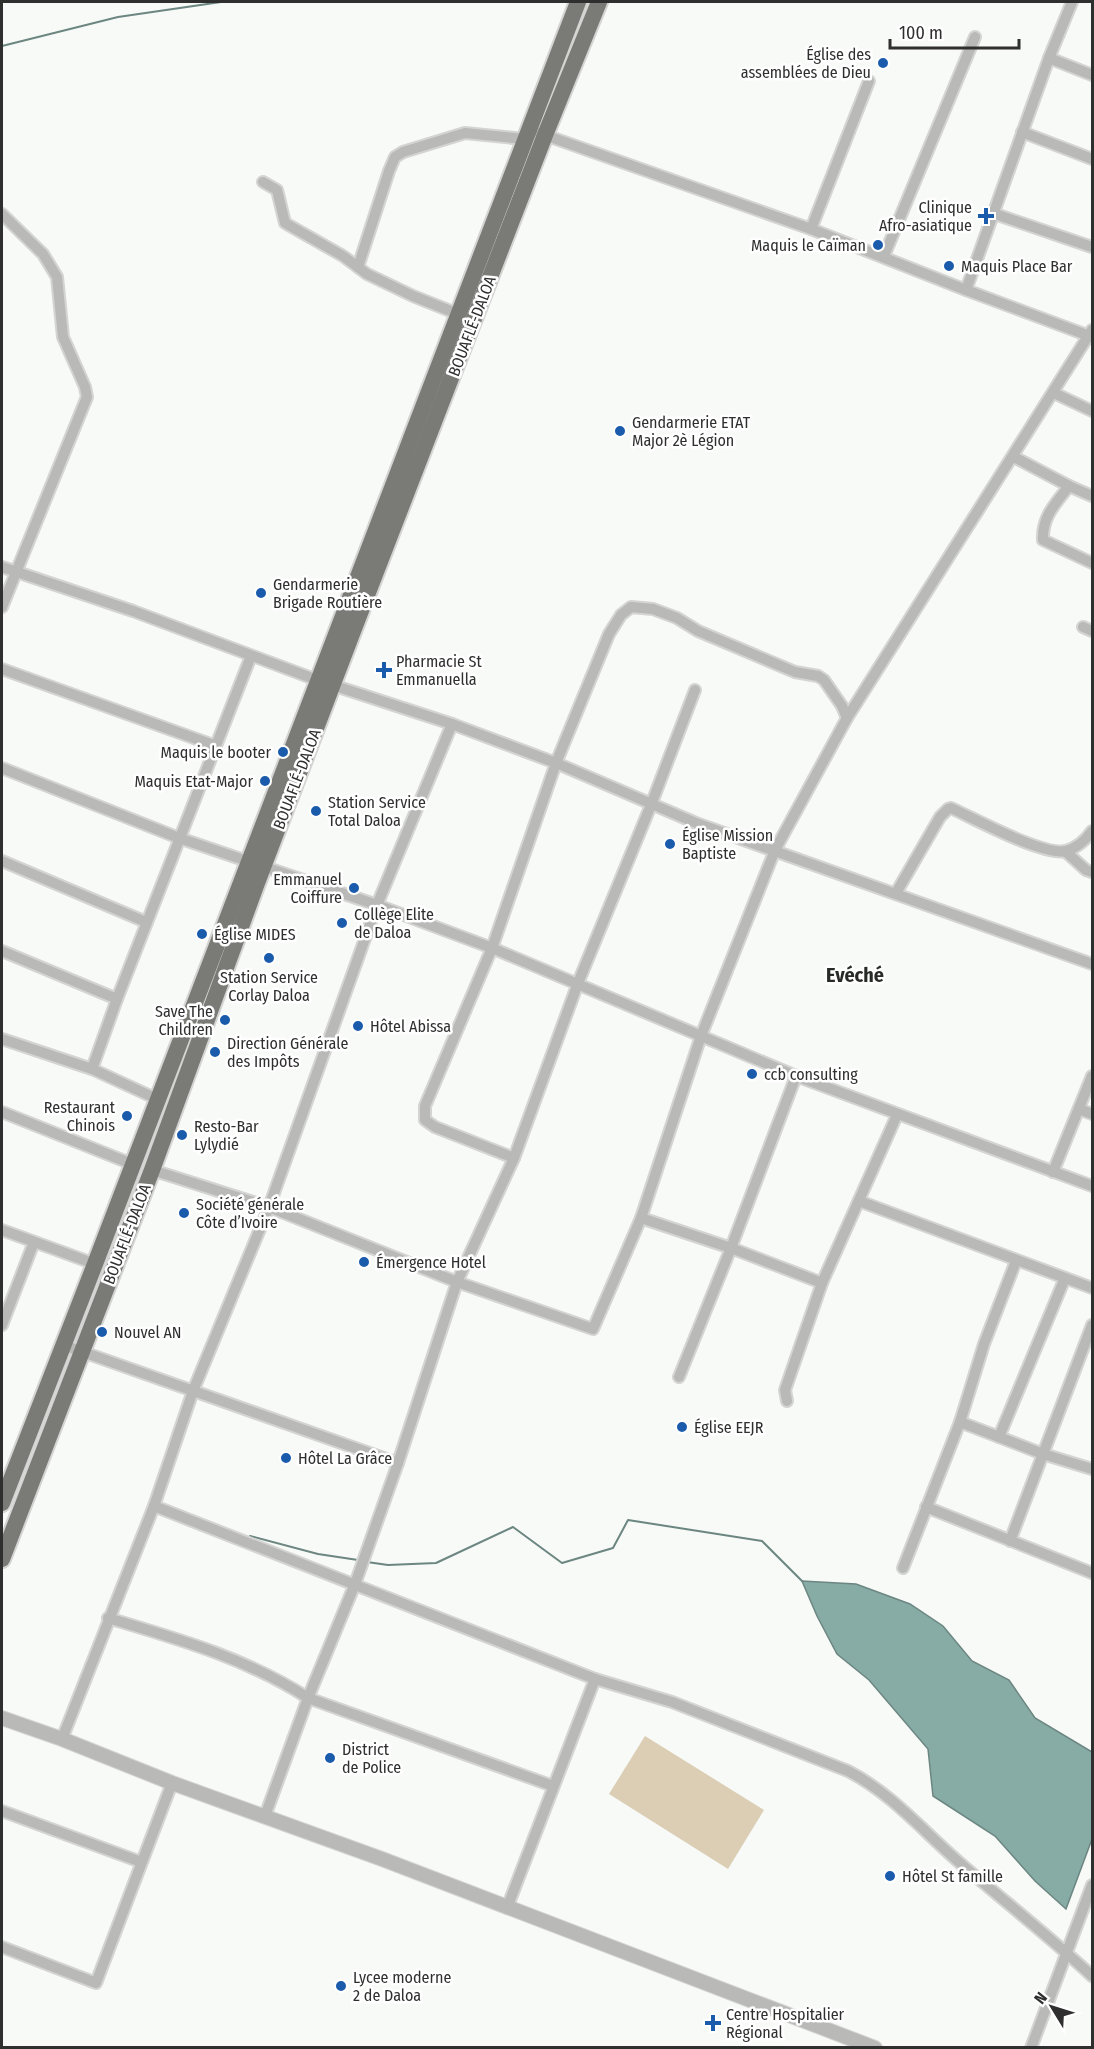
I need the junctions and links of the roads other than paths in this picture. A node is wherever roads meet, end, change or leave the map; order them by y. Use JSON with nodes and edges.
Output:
{"nodes":[{"id":1,"x":578,"y":2,"type":"edge"},
{"id":2,"x":599,"y":2,"type":"edge"},
{"id":3,"x":1072,"y":2,"type":"edge"},
{"id":4,"x":975,"y":37,"type":"dead end"},
{"id":5,"x":1049,"y":58,"type":"junction"},
{"id":6,"x":1092,"y":75,"type":"edge"},
{"id":7,"x":869,"y":81,"type":"dead end"},
{"id":8,"x":1022,"y":132,"type":"junction"},
{"id":9,"x":526,"y":134,"type":"junction"},
{"id":10,"x":545,"y":135,"type":"junction"},
{"id":11,"x":1092,"y":159,"type":"edge"},
{"id":12,"x":263,"y":182,"type":"dead end"},
{"id":13,"x":2,"y":214,"type":"edge"},
{"id":14,"x":995,"y":214,"type":"junction"},
{"id":15,"x":811,"y":229,"type":"junction"},
{"id":16,"x":1092,"y":247,"type":"edge"},
{"id":17,"x":884,"y":256,"type":"junction"},
{"id":18,"x":358,"y":267,"type":"junction"},
{"id":19,"x":966,"y":290,"type":"junction"},
{"id":20,"x":458,"y":314,"type":"junction"},
{"id":21,"x":1092,"y":334,"type":"edge"},
{"id":22,"x":1054,"y":393,"type":"junction"},
{"id":23,"x":1092,"y":411,"type":"edge"},
{"id":24,"x":1014,"y":457,"type":"junction"},
{"id":25,"x":1068,"y":486,"type":"junction"},
{"id":26,"x":1092,"y":496,"type":"edge"},
{"id":27,"x":1092,"y":563,"type":"edge"},
{"id":28,"x":2,"y":567,"type":"edge"},
{"id":29,"x":17,"y":573,"type":"junction"},
{"id":30,"x":2,"y":607,"type":"edge"},
{"id":31,"x":251,"y":656,"type":"junction"},
{"id":32,"x":2,"y":669,"type":"edge"},
{"id":33,"x":325,"y":683,"type":"junction"},
{"id":34,"x":695,"y":690,"type":"dead end"},
{"id":35,"x":847,"y":718,"type":"junction"},
{"id":36,"x":452,"y":724,"type":"junction"},
{"id":37,"x":216,"y":746,"type":"junction"},
{"id":38,"x":556,"y":763,"type":"junction"},
{"id":39,"x":2,"y":768,"type":"edge"},
{"id":40,"x":651,"y":805,"type":"junction"},
{"id":41,"x":1092,"y":831,"type":"edge"},
{"id":42,"x":179,"y":838,"type":"junction"},
{"id":43,"x":776,"y":850,"type":"junction"},
{"id":44,"x":1065,"y":851,"type":"junction"},
{"id":45,"x":2,"y":861,"type":"edge"},
{"id":46,"x":256,"y":863,"type":"junction"},
{"id":47,"x":1092,"y":872,"type":"edge"},
{"id":48,"x":896,"y":893,"type":"junction"},
{"id":49,"x":377,"y":905,"type":"junction"},
{"id":50,"x":146,"y":922,"type":"junction"},
{"id":51,"x":492,"y":948,"type":"junction"},
{"id":52,"x":2,"y":951,"type":"edge"},
{"id":53,"x":1092,"y":964,"type":"edge"},
{"id":54,"x":578,"y":983,"type":"junction"},
{"id":55,"x":117,"y":999,"type":"junction"},
{"id":56,"x":701,"y":1036,"type":"junction"},
{"id":57,"x":2,"y":1039,"type":"edge"},
{"id":58,"x":92,"y":1069,"type":"junction"},
{"id":59,"x":796,"y":1076,"type":"junction"},
{"id":60,"x":1092,"y":1076,"type":"edge"},
{"id":61,"x":158,"y":1099,"type":"junction"},
{"id":62,"x":1079,"y":1109,"type":"junction"},
{"id":63,"x":2,"y":1112,"type":"edge"},
{"id":64,"x":897,"y":1114,"type":"junction"},
{"id":65,"x":1092,"y":1114,"type":"edge"},
{"id":66,"x":514,"y":1158,"type":"junction"},
{"id":67,"x":132,"y":1164,"type":"junction"},
{"id":68,"x":152,"y":1170,"type":"junction"},
{"id":69,"x":1053,"y":1172,"type":"junction"},
{"id":70,"x":1092,"y":1186,"type":"edge"},
{"id":71,"x":858,"y":1201,"type":"junction"},
{"id":72,"x":269,"y":1207,"type":"junction"},
{"id":73,"x":640,"y":1218,"type":"junction"},
{"id":74,"x":2,"y":1230,"type":"edge"},
{"id":75,"x":34,"y":1242,"type":"junction"},
{"id":76,"x":731,"y":1248,"type":"junction"},
{"id":77,"x":1016,"y":1261,"type":"junction"},
{"id":78,"x":95,"y":1264,"type":"junction"},
{"id":79,"x":1065,"y":1278,"type":"junction"},
{"id":80,"x":457,"y":1282,"type":"junction"},
{"id":81,"x":822,"y":1283,"type":"junction"},
{"id":82,"x":1092,"y":1288,"type":"edge"},
{"id":83,"x":2,"y":1325,"type":"edge"},
{"id":84,"x":1092,"y":1325,"type":"edge"},
{"id":85,"x":63,"y":1345,"type":"junction"},
{"id":86,"x":83,"y":1351,"type":"junction"},
{"id":87,"x":678,"y":1377,"type":"dead end"},
{"id":88,"x":193,"y":1391,"type":"junction"},
{"id":89,"x":787,"y":1401,"type":"dead end"},
{"id":90,"x":960,"y":1422,"type":"junction"},
{"id":91,"x":999,"y":1437,"type":"junction"},
{"id":92,"x":1043,"y":1454,"type":"junction"},
{"id":93,"x":398,"y":1463,"type":"junction"},
{"id":94,"x":1092,"y":1469,"type":"edge"},
{"id":95,"x":2,"y":1503,"type":"edge"},
{"id":96,"x":154,"y":1506,"type":"junction"},
{"id":97,"x":926,"y":1507,"type":"junction"},
{"id":98,"x":1011,"y":1541,"type":"junction"},
{"id":99,"x":2,"y":1559,"type":"edge"},
{"id":100,"x":903,"y":1568,"type":"dead end"},
{"id":101,"x":1092,"y":1573,"type":"edge"},
{"id":102,"x":355,"y":1584,"type":"junction"},
{"id":103,"x":108,"y":1618,"type":"junction"},
{"id":104,"x":595,"y":1679,"type":"junction"},
{"id":105,"x":308,"y":1698,"type":"junction"},
{"id":106,"x":2,"y":1718,"type":"edge"},
{"id":107,"x":62,"y":1739,"type":"junction"},
{"id":108,"x":172,"y":1783,"type":"junction"},
{"id":109,"x":553,"y":1786,"type":"junction"},
{"id":110,"x":2,"y":1811,"type":"edge"},
{"id":111,"x":265,"y":1816,"type":"junction"},
{"id":112,"x":141,"y":1862,"type":"junction"},
{"id":113,"x":1092,"y":1885,"type":"edge"},
{"id":114,"x":507,"y":1908,"type":"junction"},
{"id":115,"x":2,"y":1947,"type":"edge"},
{"id":116,"x":1066,"y":1952,"type":"junction"},
{"id":117,"x":1092,"y":1976,"type":"edge"},
{"id":118,"x":875,"y":2048,"type":"edge"},
{"id":119,"x":1031,"y":2048,"type":"edge"}],
"edges":[{"from":1,"to":9,"type":"highway","name":"BOUAFLÉ-DALOA"},
{"from":2,"to":10,"type":"highway","name":"BOUAFLÉ-DALOA"},
{"from":3,"to":5,"type":"street"},
{"from":4,"to":17,"type":"street"},
{"from":5,"to":6,"type":"street"},
{"from":5,"to":8,"type":"street"},
{"from":7,"to":15,"type":"street"},
{"from":8,"to":11,"type":"street"},
{"from":8,"to":14,"type":"street"},
{"from":9,"to":10,"type":"street"},
{"from":9,"to":18,"type":"street"},
{"from":9,"to":20,"type":"highway","name":"BOUAFLÉ-DALOA"},
{"from":10,"to":15,"type":"street"},
{"from":10,"to":33,"type":"highway","name":"BOUAFLÉ-DALOA"},
{"from":12,"to":18,"type":"street"},
{"from":13,"to":29,"type":"street"},
{"from":14,"to":16,"type":"street"},
{"from":14,"to":19,"type":"street"},
{"from":15,"to":17,"type":"street"},
{"from":17,"to":19,"type":"street"},
{"from":18,"to":20,"type":"street"},
{"from":19,"to":21,"type":"street"},
{"from":20,"to":33,"type":"highway","name":"BOUAFLÉ-DALOA"},
{"from":21,"to":22,"type":"street"},
{"from":22,"to":23,"type":"street"},
{"from":22,"to":24,"type":"street"},
{"from":24,"to":25,"type":"street"},
{"from":24,"to":35,"type":"street"},
{"from":25,"to":26,"type":"street"},
{"from":25,"to":27,"type":"street"},
{"from":28,"to":29,"type":"street"},
{"from":29,"to":30,"type":"street"},
{"from":29,"to":31,"type":"street"},
{"from":31,"to":33,"type":"street"},
{"from":31,"to":37,"type":"street"},
{"from":32,"to":37,"type":"street"},
{"from":33,"to":36,"type":"street"},
{"from":33,"to":46,"type":"highway","name":"BOUAFLÉ-DALOA"},
{"from":34,"to":40,"type":"street"},
{"from":35,"to":38,"type":"street"},
{"from":35,"to":43,"type":"street"},
{"from":36,"to":38,"type":"street"},
{"from":36,"to":49,"type":"street"},
{"from":37,"to":42,"type":"street"},
{"from":38,"to":40,"type":"street"},
{"from":38,"to":51,"type":"street"},
{"from":39,"to":42,"type":"street"},
{"from":40,"to":43,"type":"street"},
{"from":40,"to":54,"type":"street"},
{"from":41,"to":44,"type":"street"},
{"from":42,"to":46,"type":"street"},
{"from":42,"to":50,"type":"street"},
{"from":43,"to":48,"type":"street"},
{"from":43,"to":56,"type":"street"},
{"from":44,"to":47,"type":"street"},
{"from":44,"to":48,"type":"street"},
{"from":45,"to":50,"type":"street"},
{"from":46,"to":49,"type":"street"},
{"from":46,"to":61,"type":"highway","name":"BOUAFLÉ-DALOA"},
{"from":46,"to":68,"type":"highway","name":"BOUAFLÉ-DALOA"},
{"from":48,"to":53,"type":"street"},
{"from":49,"to":51,"type":"street"},
{"from":49,"to":72,"type":"street"},
{"from":50,"to":55,"type":"street"},
{"from":51,"to":54,"type":"street"},
{"from":51,"to":66,"type":"street"},
{"from":52,"to":55,"type":"street"},
{"from":54,"to":56,"type":"street"},
{"from":54,"to":66,"type":"street"},
{"from":55,"to":58,"type":"street"},
{"from":56,"to":59,"type":"street"},
{"from":56,"to":73,"type":"street"},
{"from":57,"to":58,"type":"street"},
{"from":58,"to":61,"type":"street"},
{"from":59,"to":64,"type":"street"},
{"from":59,"to":76,"type":"street"},
{"from":60,"to":62,"type":"street"},
{"from":61,"to":67,"type":"highway","name":"BOUAFLÉ-DALOA"},
{"from":62,"to":65,"type":"street"},
{"from":62,"to":69,"type":"street"},
{"from":63,"to":67,"type":"street"},
{"from":64,"to":69,"type":"street"},
{"from":64,"to":71,"type":"street"},
{"from":66,"to":80,"type":"street"},
{"from":67,"to":78,"type":"highway","name":"BOUAFLÉ-DALOA"},
{"from":68,"to":72,"type":"street"},
{"from":68,"to":86,"type":"highway","name":"BOUAFLÉ-DALOA"},
{"from":69,"to":70,"type":"street"},
{"from":71,"to":77,"type":"street"},
{"from":71,"to":81,"type":"street"},
{"from":72,"to":80,"type":"street"},
{"from":72,"to":88,"type":"street"},
{"from":73,"to":76,"type":"street"},
{"from":73,"to":80,"type":"street"},
{"from":74,"to":75,"type":"street"},
{"from":75,"to":78,"type":"street"},
{"from":75,"to":83,"type":"street"},
{"from":76,"to":81,"type":"street"},
{"from":76,"to":87,"type":"street"},
{"from":77,"to":79,"type":"street"},
{"from":77,"to":90,"type":"street"},
{"from":78,"to":85,"type":"highway","name":"BOUAFLÉ-DALOA"},
{"from":79,"to":82,"type":"street"},
{"from":79,"to":91,"type":"street"},
{"from":80,"to":93,"type":"street"},
{"from":81,"to":89,"type":"street"},
{"from":84,"to":92,"type":"street"},
{"from":85,"to":86,"type":"street"},
{"from":85,"to":95,"type":"highway","name":"BOUAFLÉ-DALOA"},
{"from":86,"to":88,"type":"street"},
{"from":86,"to":99,"type":"highway","name":"BOUAFLÉ-DALOA"},
{"from":88,"to":93,"type":"street"},
{"from":88,"to":96,"type":"street"},
{"from":90,"to":91,"type":"street"},
{"from":90,"to":97,"type":"street"},
{"from":91,"to":92,"type":"street"},
{"from":92,"to":94,"type":"street"},
{"from":92,"to":98,"type":"street"},
{"from":93,"to":102,"type":"street"},
{"from":96,"to":102,"type":"street"},
{"from":96,"to":103,"type":"street"},
{"from":97,"to":98,"type":"street"},
{"from":97,"to":100,"type":"street"},
{"from":98,"to":101,"type":"street"},
{"from":102,"to":104,"type":"street"},
{"from":102,"to":105,"type":"street"},
{"from":103,"to":105,"type":"street"},
{"from":103,"to":107,"type":"street"},
{"from":104,"to":109,"type":"street"},
{"from":104,"to":116,"type":"street"},
{"from":105,"to":109,"type":"street"},
{"from":105,"to":111,"type":"street"},
{"from":106,"to":107,"type":"street"},
{"from":107,"to":108,"type":"street"},
{"from":108,"to":111,"type":"street"},
{"from":108,"to":112,"type":"street"},
{"from":109,"to":114,"type":"street"},
{"from":110,"to":112,"type":"street"},
{"from":111,"to":114,"type":"street"},
{"from":112,"to":115,"type":"street"},
{"from":113,"to":116,"type":"street"},
{"from":114,"to":118,"type":"street"},
{"from":116,"to":117,"type":"street"},
{"from":116,"to":119,"type":"street"}]}
